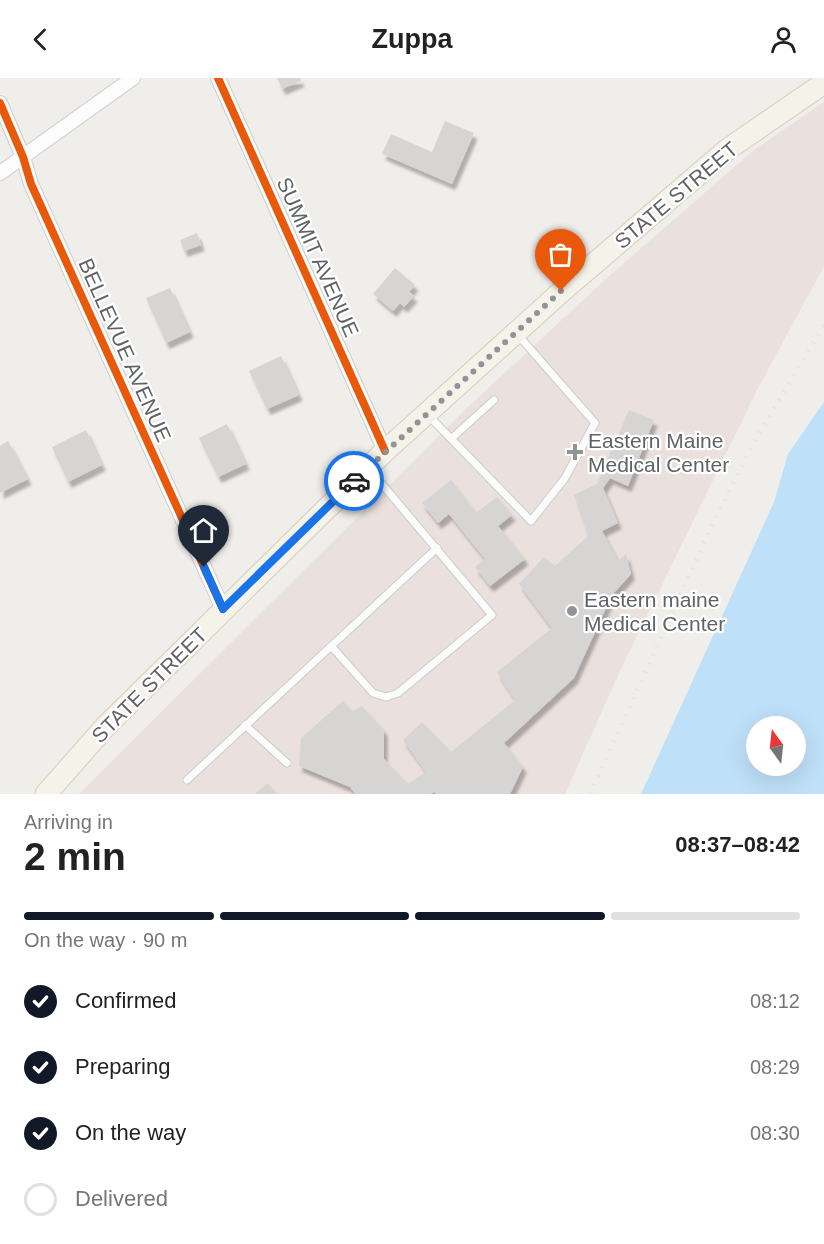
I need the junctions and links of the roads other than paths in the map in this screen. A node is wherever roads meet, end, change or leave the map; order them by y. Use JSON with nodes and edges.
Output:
{"nodes":[{"id":1,"x":133,"y":78,"type":"edge"},
{"id":2,"x":218,"y":78,"type":"edge"},
{"id":3,"x":824,"y":82,"type":"edge"},
{"id":4,"x":0,"y":103,"type":"edge"},
{"id":5,"x":23,"y":157,"type":"junction"},
{"id":6,"x":0,"y":173,"type":"edge"},
{"id":7,"x":516,"y":332,"type":"junction"},
{"id":8,"x":494,"y":400,"type":"dead end"},
{"id":9,"x":426,"y":413,"type":"junction"},
{"id":10,"x":452,"y":438,"type":"junction"},
{"id":11,"x":385,"y":451,"type":"junction"},
{"id":12,"x":368,"y":467,"type":"junction"},
{"id":13,"x":437,"y":548,"type":"junction"},
{"id":14,"x":223,"y":609,"type":"junction"},
{"id":15,"x":332,"y":647,"type":"junction"},
{"id":16,"x":245,"y":725,"type":"junction"},
{"id":17,"x":287,"y":763,"type":"dead end"},
{"id":18,"x":187,"y":780,"type":"dead end"},
{"id":19,"x":46,"y":794,"type":"edge"}],
"edges":[{"from":1,"to":5,"type":"street"},
{"from":2,"to":11,"type":"street","name":"SUMMIT AVENUE"},
{"from":3,"to":7,"type":"main road","name":"STATE STREET"},
{"from":4,"to":5,"type":"street","name":"BELLEVUE AVENUE"},
{"from":5,"to":6,"type":"street"},
{"from":5,"to":14,"type":"street","name":"BELLEVUE AVENUE"},
{"from":7,"to":9,"type":"main road","name":"STATE STREET"},
{"from":7,"to":10,"type":"lane"},
{"from":8,"to":10,"type":"lane"},
{"from":9,"to":10,"type":"lane"},
{"from":9,"to":11,"type":"main road","name":"STATE STREET"},
{"from":11,"to":12,"type":"main road","name":"STATE STREET"},
{"from":12,"to":13,"type":"lane"},
{"from":12,"to":14,"type":"main road","name":"STATE STREET"},
{"from":13,"to":15,"type":"lane"},
{"from":13,"to":15,"type":"lane"},
{"from":14,"to":19,"type":"main road","name":"STATE STREET"},
{"from":15,"to":16,"type":"lane"},
{"from":16,"to":17,"type":"lane"},
{"from":16,"to":18,"type":"lane"}]}
